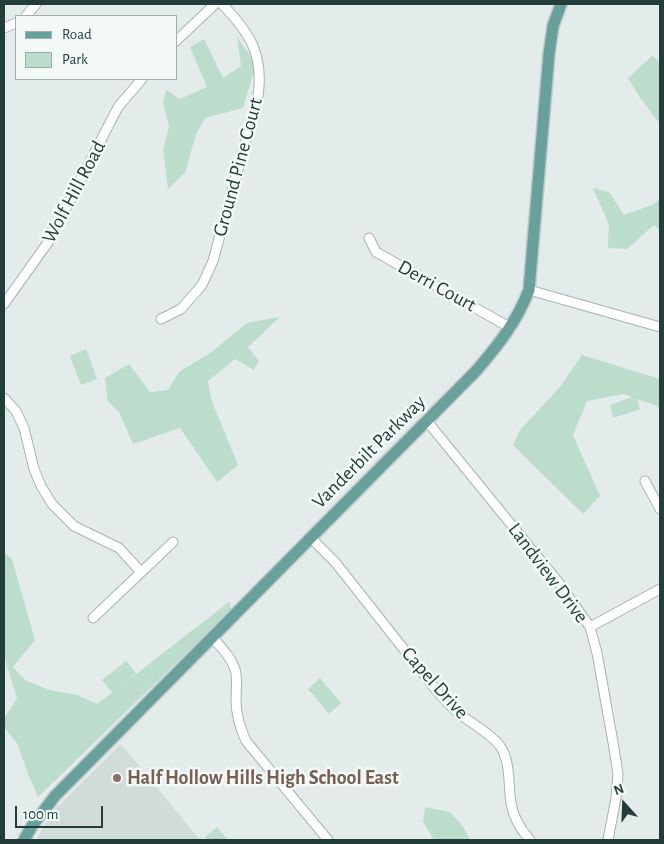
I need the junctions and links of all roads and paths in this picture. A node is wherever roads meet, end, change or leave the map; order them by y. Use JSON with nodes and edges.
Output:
{"nodes":[{"id":1,"x":36,"y":4,"type":"edge"},
{"id":2,"x":215,"y":4,"type":"edge"},
{"id":3,"x":222,"y":4,"type":"edge"},
{"id":4,"x":561,"y":4,"type":"edge"},
{"id":5,"x":27,"y":15,"type":"edge"},
{"id":6,"x":15,"y":23,"type":"edge"},
{"id":7,"x":4,"y":28,"type":"edge"},
{"id":8,"x":178,"y":40,"type":"edge"},
{"id":9,"x":141,"y":80,"type":"edge"},
{"id":10,"x":369,"y":238,"type":"dead end"},
{"id":11,"x":529,"y":290,"type":"junction"},
{"id":12,"x":4,"y":304,"type":"edge"},
{"id":13,"x":160,"y":320,"type":"dead end"},
{"id":14,"x":660,"y":327,"type":"edge"},
{"id":15,"x":511,"y":328,"type":"junction"},
{"id":16,"x":4,"y":398,"type":"edge"},
{"id":17,"x":426,"y":420,"type":"junction"},
{"id":18,"x":645,"y":482,"type":"dead end"},
{"id":19,"x":660,"y":509,"type":"edge"},
{"id":20,"x":311,"y":538,"type":"junction"},
{"id":21,"x":173,"y":542,"type":"dead end"},
{"id":22,"x":141,"y":572,"type":"junction"},
{"id":23,"x":660,"y":589,"type":"edge"},
{"id":24,"x":93,"y":618,"type":"dead end"},
{"id":25,"x":590,"y":627,"type":"junction"},
{"id":26,"x":212,"y":637,"type":"junction"},
{"id":27,"x":24,"y":840,"type":"edge"},
{"id":28,"x":328,"y":840,"type":"edge"},
{"id":29,"x":530,"y":840,"type":"edge"},
{"id":30,"x":608,"y":840,"type":"edge"}],
"edges":[{"from":1,"to":5,"type":"street"},
{"from":2,"to":8,"type":"street"},
{"from":3,"to":13,"type":"street","name":"Ground Pine Court"},
{"from":4,"to":11,"type":"main road","name":"Vanderbilt Parkway"},
{"from":6,"to":7,"type":"street"},
{"from":9,"to":12,"type":"street","name":"Wolf Hill Road"},
{"from":10,"to":15,"type":"street","name":"Derri Court"},
{"from":11,"to":14,"type":"street"},
{"from":11,"to":15,"type":"main road","name":"Vanderbilt Parkway"},
{"from":15,"to":17,"type":"main road","name":"Vanderbilt Parkway"},
{"from":16,"to":22,"type":"street"},
{"from":17,"to":20,"type":"main road","name":"Vanderbilt Parkway"},
{"from":17,"to":25,"type":"street","name":"Landview Drive"},
{"from":18,"to":19,"type":"street"},
{"from":20,"to":26,"type":"main road","name":"Vanderbilt Parkway"},
{"from":20,"to":29,"type":"street","name":"Capel Drive"},
{"from":21,"to":22,"type":"street"},
{"from":22,"to":24,"type":"street"},
{"from":23,"to":25,"type":"street"},
{"from":25,"to":30,"type":"street","name":"Landview Drive"},
{"from":26,"to":27,"type":"main road","name":"Vanderbilt Parkway"},
{"from":26,"to":28,"type":"street"}]}
